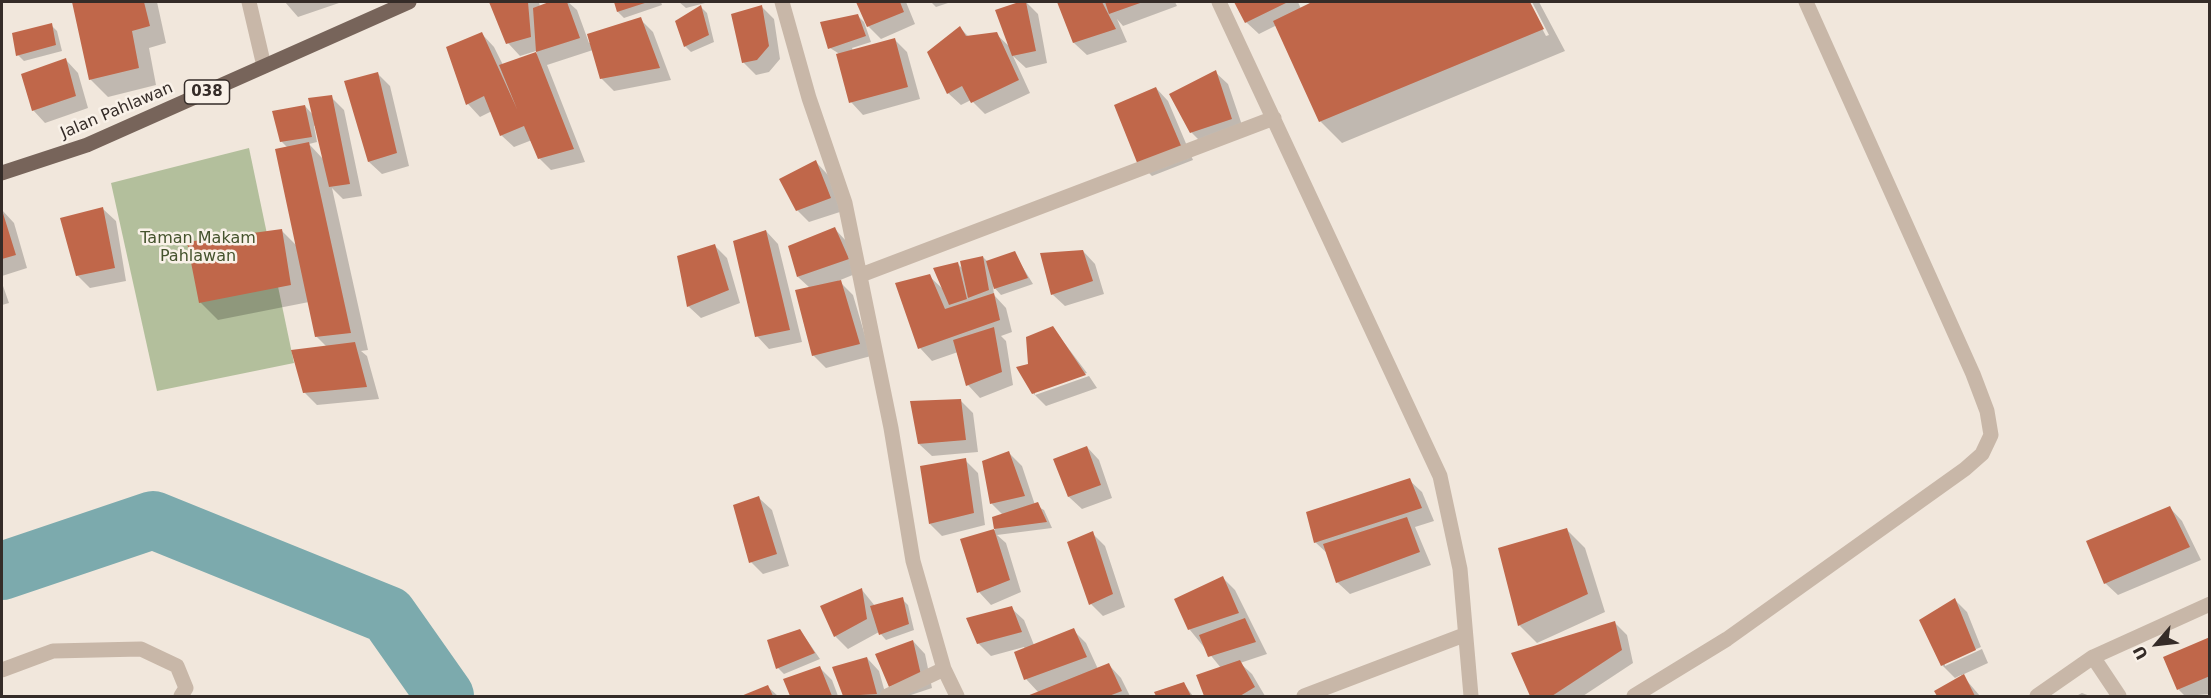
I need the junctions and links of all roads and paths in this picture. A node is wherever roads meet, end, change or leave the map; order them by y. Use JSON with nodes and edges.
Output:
{"nodes":[{"id":1,"x":249,"y":2,"type":"edge"},
{"id":2,"x":409,"y":2,"type":"edge"},
{"id":3,"x":782,"y":2,"type":"edge"},
{"id":4,"x":1219,"y":2,"type":"edge"},
{"id":5,"x":1806,"y":2,"type":"edge"},
{"id":6,"x":264,"y":66,"type":"junction"},
{"id":7,"x":1274,"y":118,"type":"junction"},
{"id":8,"x":2,"y":173,"type":"edge"},
{"id":9,"x":861,"y":275,"type":"junction"},
{"id":10,"x":2210,"y":604,"type":"edge"},
{"id":11,"x":1464,"y":635,"type":"junction"},
{"id":12,"x":2093,"y":657,"type":"junction"},
{"id":13,"x":944,"y":669,"type":"junction"},
{"id":14,"x":2,"y":670,"type":"edge"},
{"id":15,"x":181,"y":696,"type":"edge"},
{"id":16,"x":887,"y":696,"type":"edge"},
{"id":17,"x":957,"y":696,"type":"edge"},
{"id":18,"x":1304,"y":696,"type":"edge"},
{"id":19,"x":1471,"y":696,"type":"edge"},
{"id":20,"x":1634,"y":696,"type":"edge"},
{"id":21,"x":2037,"y":696,"type":"edge"},
{"id":22,"x":2119,"y":696,"type":"edge"}],
"edges":[{"from":1,"to":6,"type":"street"},
{"from":2,"to":6,"type":"main road","name":"Jalan Pahlawan","number":"038"},
{"from":3,"to":9,"type":"street"},
{"from":4,"to":7,"type":"street"},
{"from":5,"to":20,"type":"street"},
{"from":6,"to":8,"type":"main road","name":"Jalan Pahlawan","number":"038"},
{"from":7,"to":9,"type":"street"},
{"from":7,"to":11,"type":"street"},
{"from":9,"to":13,"type":"street"},
{"from":10,"to":12,"type":"street"},
{"from":11,"to":18,"type":"street"},
{"from":11,"to":19,"type":"street"},
{"from":12,"to":21,"type":"street"},
{"from":12,"to":22,"type":"street"},
{"from":13,"to":16,"type":"street"},
{"from":13,"to":17,"type":"street"},
{"from":14,"to":15,"type":"street"}]}
